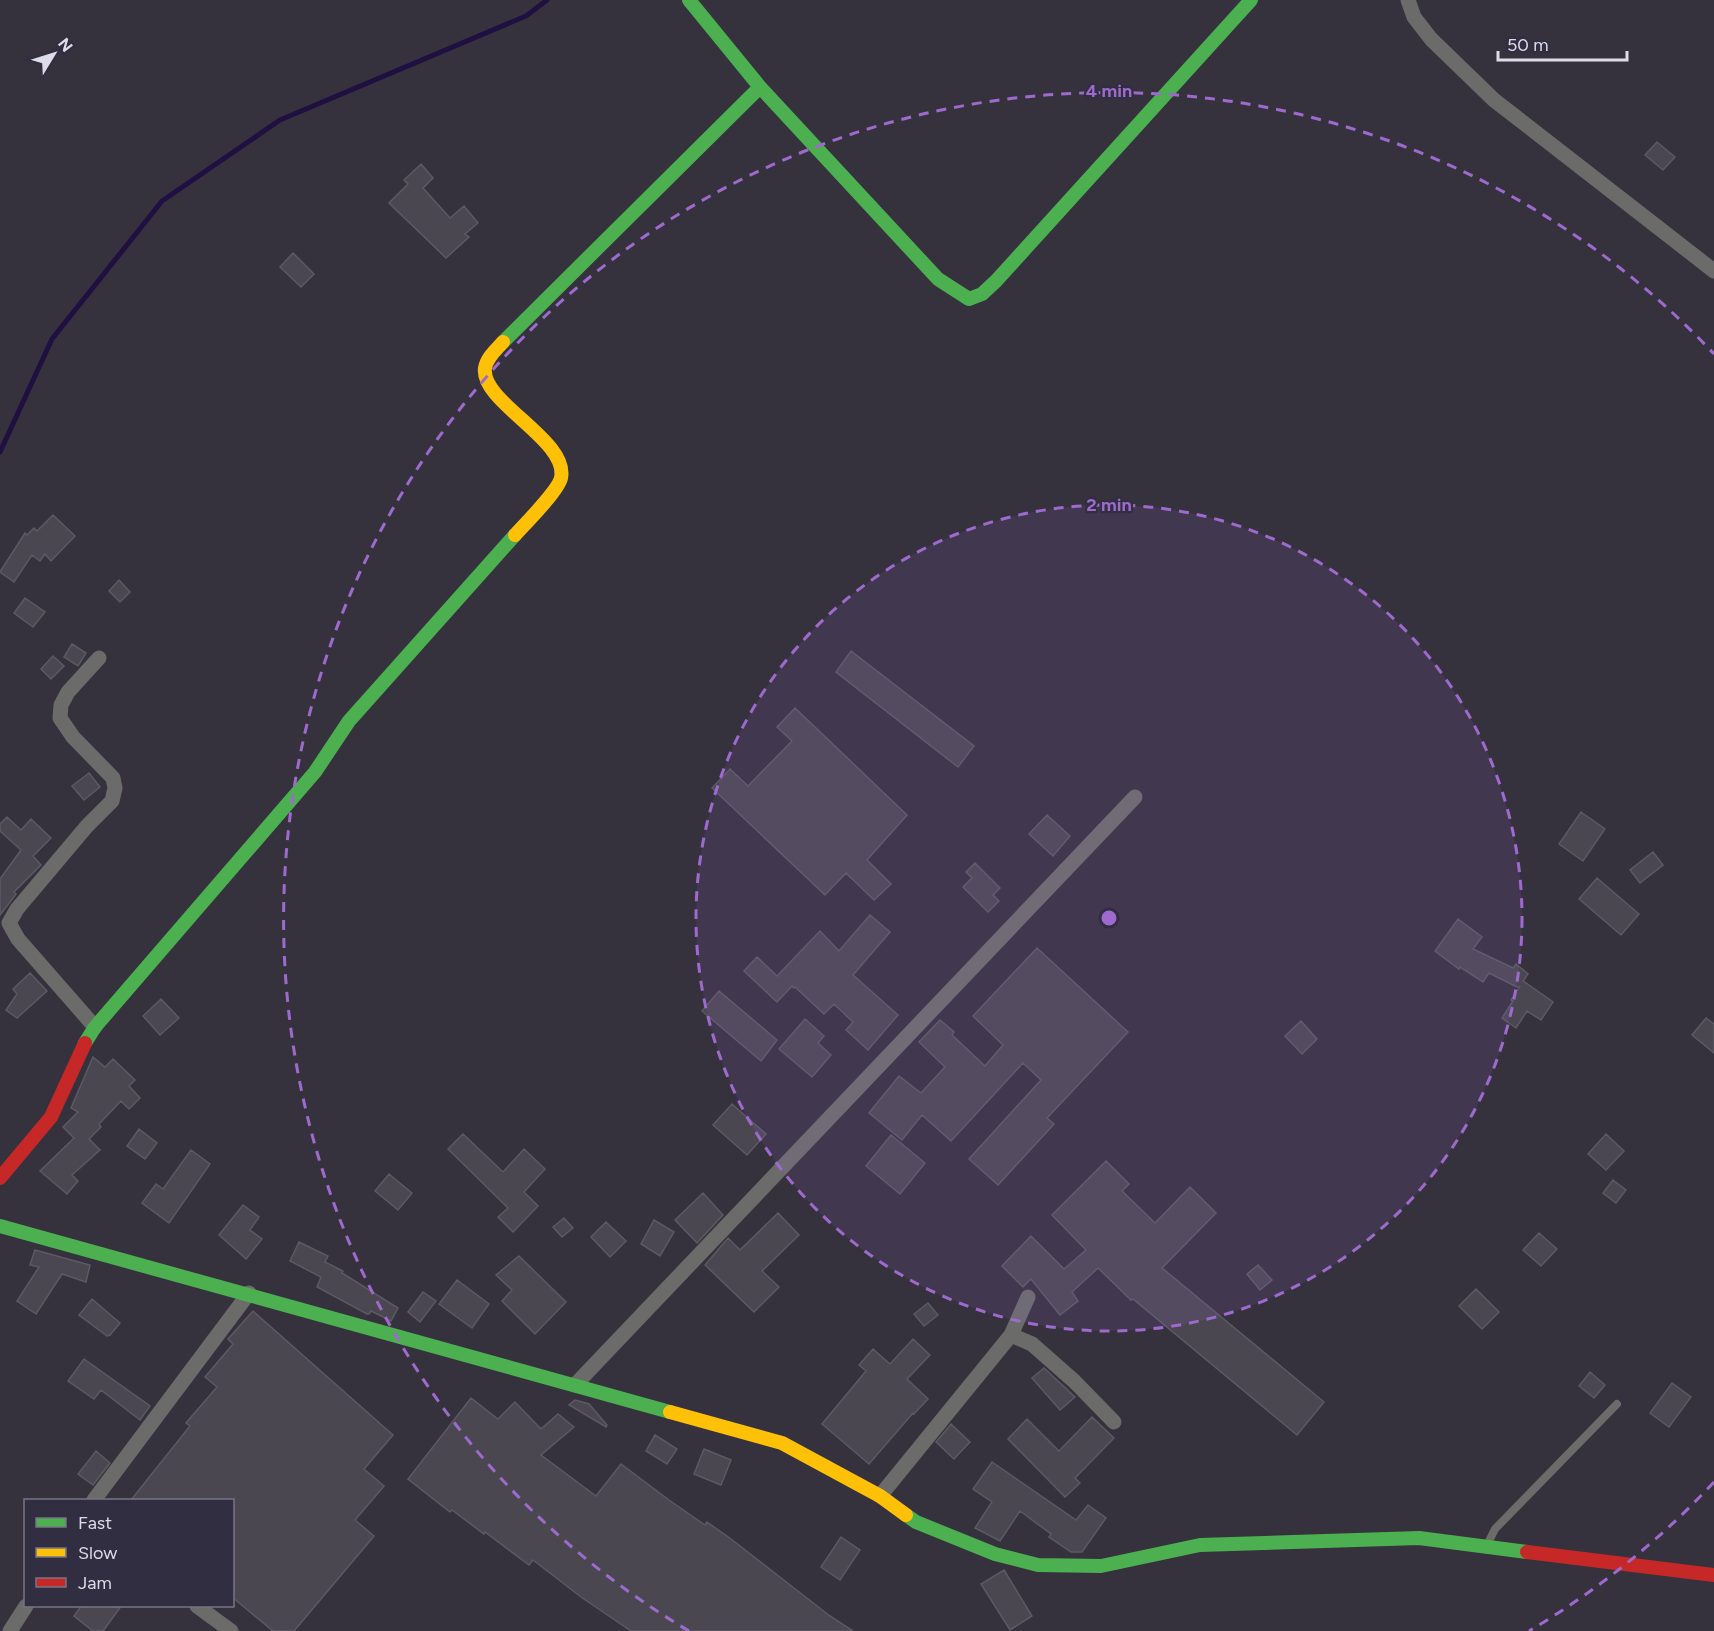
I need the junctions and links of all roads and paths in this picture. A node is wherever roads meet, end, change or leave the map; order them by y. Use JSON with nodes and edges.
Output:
{"nodes":[{"id":1,"x":689,"y":0,"type":"edge"},
{"id":2,"x":1251,"y":0,"type":"edge"},
{"id":3,"x":1408,"y":0,"type":"edge"},
{"id":4,"x":760,"y":87,"type":"junction"},
{"id":5,"x":1714,"y":271,"type":"edge"},
{"id":6,"x":99,"y":658,"type":"dead end"},
{"id":7,"x":1135,"y":797,"type":"dead end"},
{"id":8,"x":94,"y":1026,"type":"junction"},
{"id":9,"x":0,"y":1178,"type":"edge"},
{"id":10,"x":0,"y":1226,"type":"edge"},
{"id":11,"x":249,"y":1293,"type":"junction"},
{"id":12,"x":1028,"y":1297,"type":"dead end"},
{"id":13,"x":1011,"y":1335,"type":"junction"},
{"id":14,"x":575,"y":1385,"type":"junction"},
{"id":15,"x":1617,"y":1404,"type":"dead end"},
{"id":16,"x":1114,"y":1422,"type":"dead end"},
{"id":17,"x":880,"y":1496,"type":"junction"},
{"id":18,"x":95,"y":1499,"type":"edge"},
{"id":19,"x":1486,"y":1546,"type":"junction"},
{"id":20,"x":1714,"y":1575,"type":"edge"},
{"id":21,"x":25,"y":1607,"type":"edge"},
{"id":22,"x":199,"y":1607,"type":"edge"},
{"id":23,"x":10,"y":1631,"type":"edge"},
{"id":24,"x":231,"y":1631,"type":"edge"}],
"edges":[{"from":1,"to":4,"type":"street"},
{"from":2,"to":4,"type":"street"},
{"from":3,"to":5,"type":"street"},
{"from":4,"to":8,"type":"street"},
{"from":6,"to":8,"type":"street"},
{"from":7,"to":14,"type":"street"},
{"from":8,"to":9,"type":"street"},
{"from":10,"to":11,"type":"street"},
{"from":11,"to":14,"type":"street"},
{"from":11,"to":18,"type":"street"},
{"from":12,"to":13,"type":"street"},
{"from":13,"to":16,"type":"street"},
{"from":13,"to":17,"type":"street"},
{"from":14,"to":17,"type":"street"},
{"from":15,"to":19,"type":"lane"},
{"from":17,"to":19,"type":"street"},
{"from":19,"to":20,"type":"street"},
{"from":21,"to":23,"type":"street"},
{"from":22,"to":24,"type":"street"}]}
